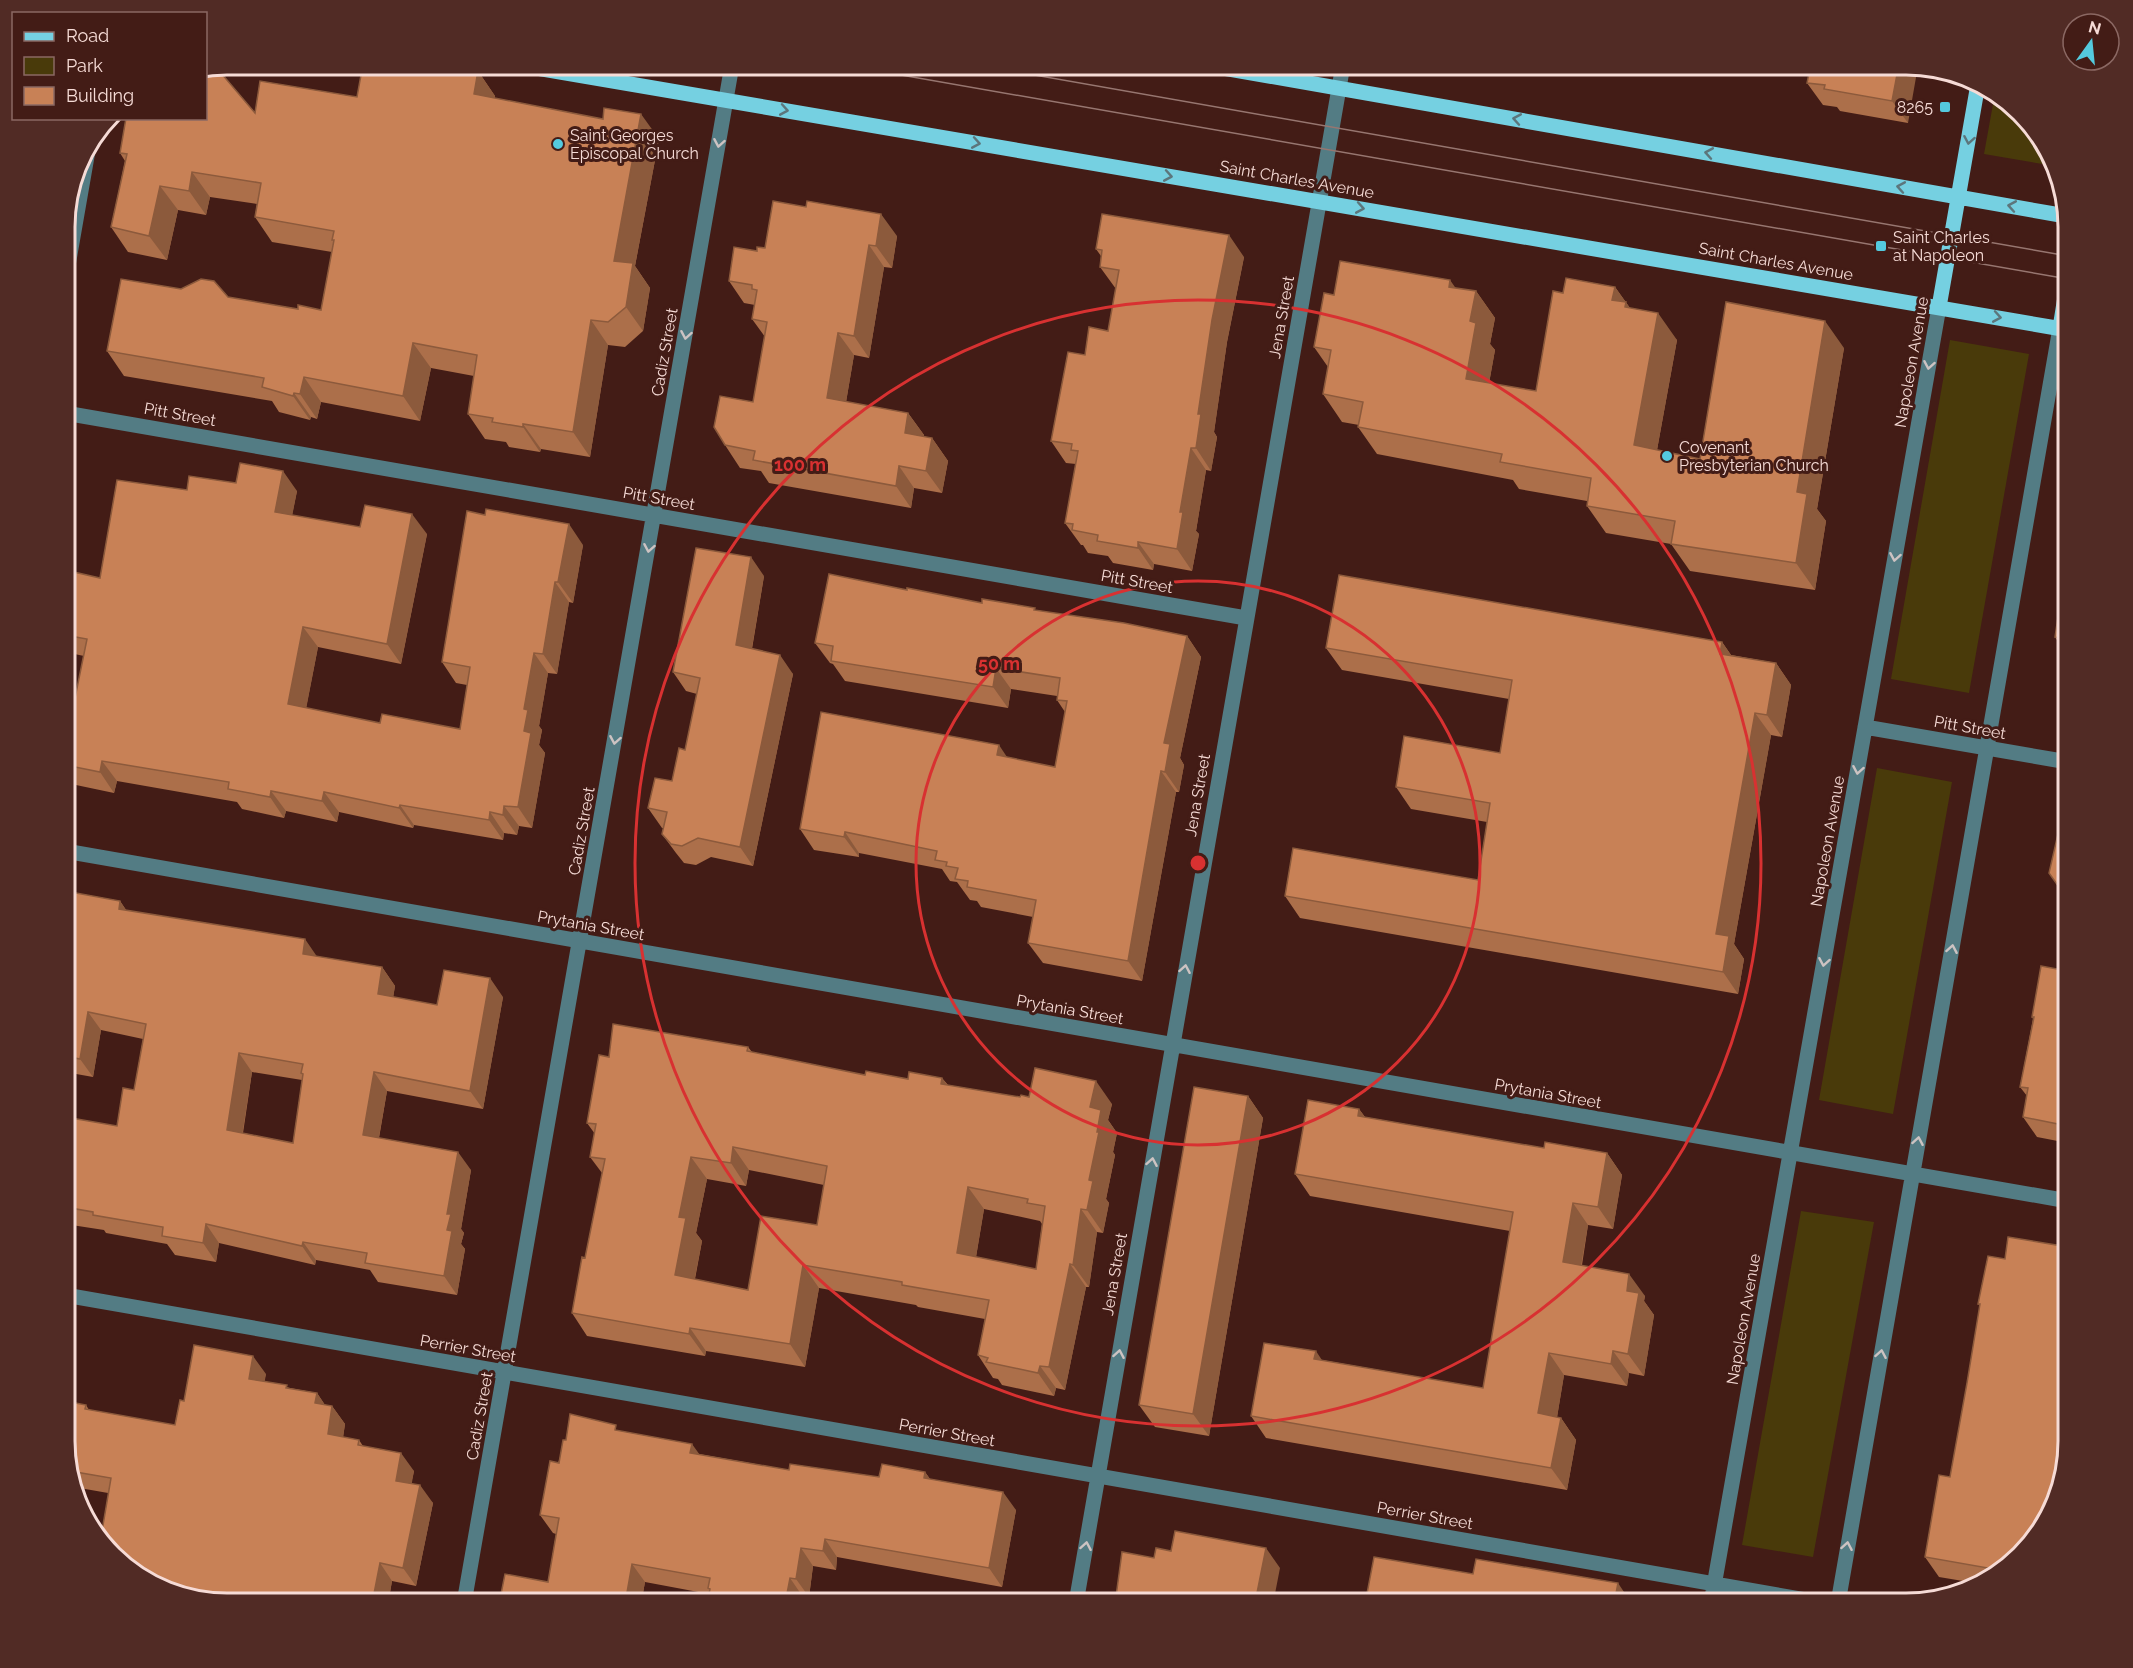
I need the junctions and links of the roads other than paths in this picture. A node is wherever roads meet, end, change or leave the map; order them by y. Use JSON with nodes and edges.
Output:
{"nodes":[{"id":1,"x":583,"y":75,"type":"edge"},
{"id":2,"x":730,"y":75,"type":"edge"},
{"id":3,"x":1267,"y":75,"type":"edge"},
{"id":4,"x":1341,"y":75,"type":"edge"},
{"id":5,"x":1339,"y":88,"type":"junction"},
{"id":6,"x":1976,"y":93,"type":"edge"},
{"id":7,"x":727,"y":100,"type":"junction"},
{"id":8,"x":83,"y":180,"type":"edge"},
{"id":9,"x":1959,"y":197,"type":"junction"},
{"id":10,"x":1319,"y":201,"type":"junction"},
{"id":11,"x":2057,"y":214,"type":"edge"},
{"id":12,"x":75,"y":226,"type":"edge"},
{"id":13,"x":1939,"y":308,"type":"junction"},
{"id":14,"x":2058,"y":328,"type":"edge"},
{"id":15,"x":2058,"y":362,"type":"edge"},
{"id":16,"x":75,"y":415,"type":"edge"},
{"id":17,"x":654,"y":515,"type":"junction"},
{"id":18,"x":1246,"y":618,"type":"junction"},
{"id":19,"x":1865,"y":727,"type":"junction"},
{"id":20,"x":1987,"y":748,"type":"junction"},
{"id":21,"x":2058,"y":760,"type":"edge"},
{"id":22,"x":75,"y":853,"type":"edge"},
{"id":23,"x":580,"y":941,"type":"junction"},
{"id":24,"x":1172,"y":1045,"type":"junction"},
{"id":25,"x":1790,"y":1154,"type":"junction"},
{"id":26,"x":1912,"y":1175,"type":"junction"},
{"id":27,"x":2058,"y":1199,"type":"edge"},
{"id":28,"x":75,"y":1297,"type":"edge"},
{"id":29,"x":504,"y":1372,"type":"junction"},
{"id":30,"x":1098,"y":1476,"type":"junction"},
{"id":31,"x":1714,"y":1584,"type":"junction"},
{"id":32,"x":466,"y":1593,"type":"edge"},
{"id":33,"x":1078,"y":1593,"type":"edge"},
{"id":34,"x":1713,"y":1593,"type":"edge"},
{"id":35,"x":1763,"y":1593,"type":"edge"},
{"id":36,"x":1840,"y":1593,"type":"edge"}],
"edges":[{"from":1,"to":7,"type":"main road","name":"Saint Charles Avenue"},
{"from":2,"to":7,"type":"street","name":"Cadiz Street"},
{"from":3,"to":5,"type":"main road"},
{"from":4,"to":5,"type":"street","name":"Jena Street"},
{"from":9,"to":5,"type":"main road","one_way":true},
{"from":5,"to":10,"type":"street","name":"Jena Street"},
{"from":6,"to":9,"type":"main road","name":"Napoleon Avenue","one_way":true},
{"from":7,"to":10,"type":"main road","name":"Saint Charles Avenue","one_way":true},
{"from":7,"to":17,"type":"street","name":"Cadiz Street","one_way":true},
{"from":8,"to":12,"type":"street"},
{"from":11,"to":9,"type":"main road","one_way":true},
{"from":9,"to":13,"type":"main road","name":"Napoleon Avenue"},
{"from":10,"to":13,"type":"main road","name":"Saint Charles Avenue","one_way":true},
{"from":10,"to":18,"type":"street","name":"Jena Street"},
{"from":13,"to":14,"type":"main road","name":"Saint Charles Avenue","one_way":true},
{"from":13,"to":19,"type":"street","name":"Napoleon Avenue","one_way":true},
{"from":15,"to":20,"type":"street"},
{"from":16,"to":17,"type":"street","name":"Pitt Street"},
{"from":17,"to":18,"type":"street","name":"Pitt Street"},
{"from":17,"to":23,"type":"street","name":"Cadiz Street","one_way":true},
{"from":24,"to":18,"type":"street","name":"Jena Street","one_way":true},
{"from":19,"to":20,"type":"street","name":"Pitt Street"},
{"from":19,"to":25,"type":"street","name":"Napoleon Avenue","one_way":true},
{"from":20,"to":21,"type":"street","name":"Pitt Street"},
{"from":26,"to":20,"type":"street","one_way":true},
{"from":22,"to":23,"type":"street","name":"Prytania Street"},
{"from":23,"to":24,"type":"street","name":"Prytania Street"},
{"from":23,"to":29,"type":"street","name":"Cadiz Street"},
{"from":24,"to":25,"type":"street","name":"Prytania Street"},
{"from":30,"to":24,"type":"street","name":"Jena Street","one_way":true},
{"from":25,"to":26,"type":"street","name":"Prytania Street"},
{"from":25,"to":31,"type":"street","name":"Napoleon Avenue"},
{"from":26,"to":27,"type":"street","name":"Prytania Street"},
{"from":36,"to":26,"type":"street","one_way":true},
{"from":28,"to":29,"type":"street","name":"Perrier Street"},
{"from":29,"to":30,"type":"street","name":"Perrier Street"},
{"from":29,"to":32,"type":"street","name":"Cadiz Street"},
{"from":30,"to":31,"type":"street","name":"Perrier Street"},
{"from":33,"to":30,"type":"street","name":"Jena Street","one_way":true},
{"from":31,"to":34,"type":"street","name":"Napoleon Avenue"},
{"from":31,"to":35,"type":"street","name":"Perrier Street"}]}
